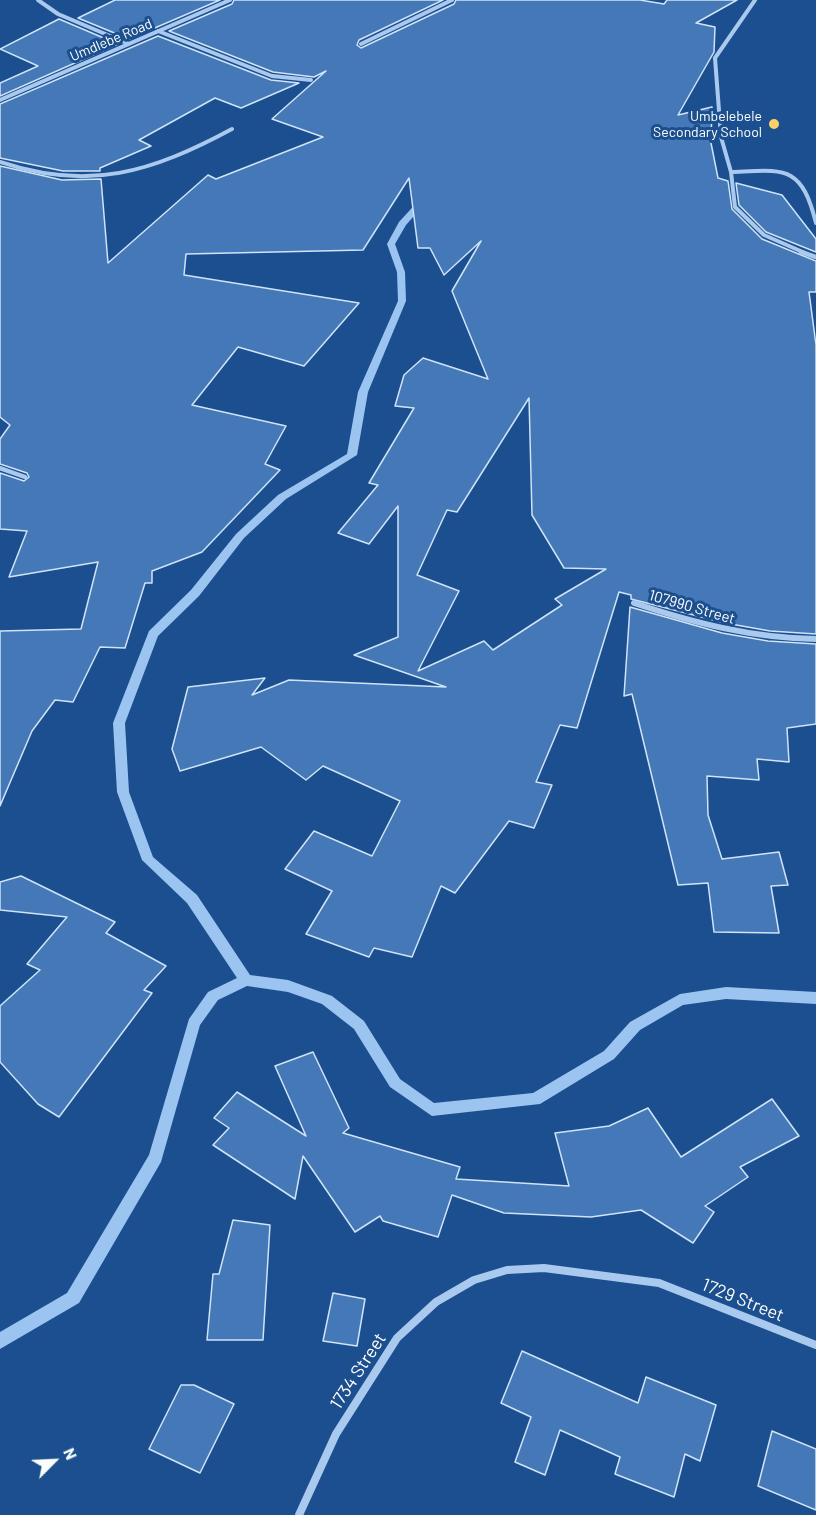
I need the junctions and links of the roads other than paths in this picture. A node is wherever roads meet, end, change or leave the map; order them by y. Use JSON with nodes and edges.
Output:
{"nodes":[{"id":1,"x":38,"y":0,"type":"edge"},
{"id":2,"x":230,"y":0,"type":"edge"},
{"id":3,"x":452,"y":0,"type":"edge"},
{"id":4,"x":755,"y":0,"type":"edge"},
{"id":5,"x":158,"y":31,"type":"junction"},
{"id":6,"x":129,"y":44,"type":"junction"},
{"id":7,"x":361,"y":44,"type":"dead end"},
{"id":8,"x":311,"y":80,"type":"dead end"},
{"id":9,"x":0,"y":100,"type":"edge"},
{"id":10,"x":232,"y":129,"type":"dead end"},
{"id":11,"x":0,"y":162,"type":"edge"},
{"id":12,"x":731,"y":172,"type":"junction"},
{"id":13,"x":816,"y":223,"type":"edge"},
{"id":14,"x":816,"y":257,"type":"edge"},
{"id":15,"x":0,"y":468,"type":"edge"},
{"id":16,"x":25,"y":477,"type":"dead end"},
{"id":17,"x":634,"y":603,"type":"dead end"},
{"id":18,"x":816,"y":639,"type":"edge"},
{"id":19,"x":660,"y":1283,"type":"joint"},
{"id":20,"x":816,"y":1345,"type":"edge"},
{"id":21,"x":299,"y":1515,"type":"edge"}],
"edges":[{"from":1,"to":6,"type":"street"},
{"from":2,"to":5,"type":"street","name":"Umdlebe Road"},
{"from":3,"to":7,"type":"street"},
{"from":4,"to":12,"type":"street"},
{"from":5,"to":6,"type":"street","name":"Umdlebe Road"},
{"from":5,"to":8,"type":"street"},
{"from":6,"to":9,"type":"street","name":"Umdlebe Road"},
{"from":10,"to":11,"type":"street"},
{"from":12,"to":13,"type":"street"},
{"from":12,"to":14,"type":"street"},
{"from":15,"to":16,"type":"street"},
{"from":17,"to":18,"type":"street","name":"107990 Street"},
{"from":19,"to":20,"type":"street","name":"1729 Street"},
{"from":19,"to":21,"type":"street","name":"1734 Street"}]}
